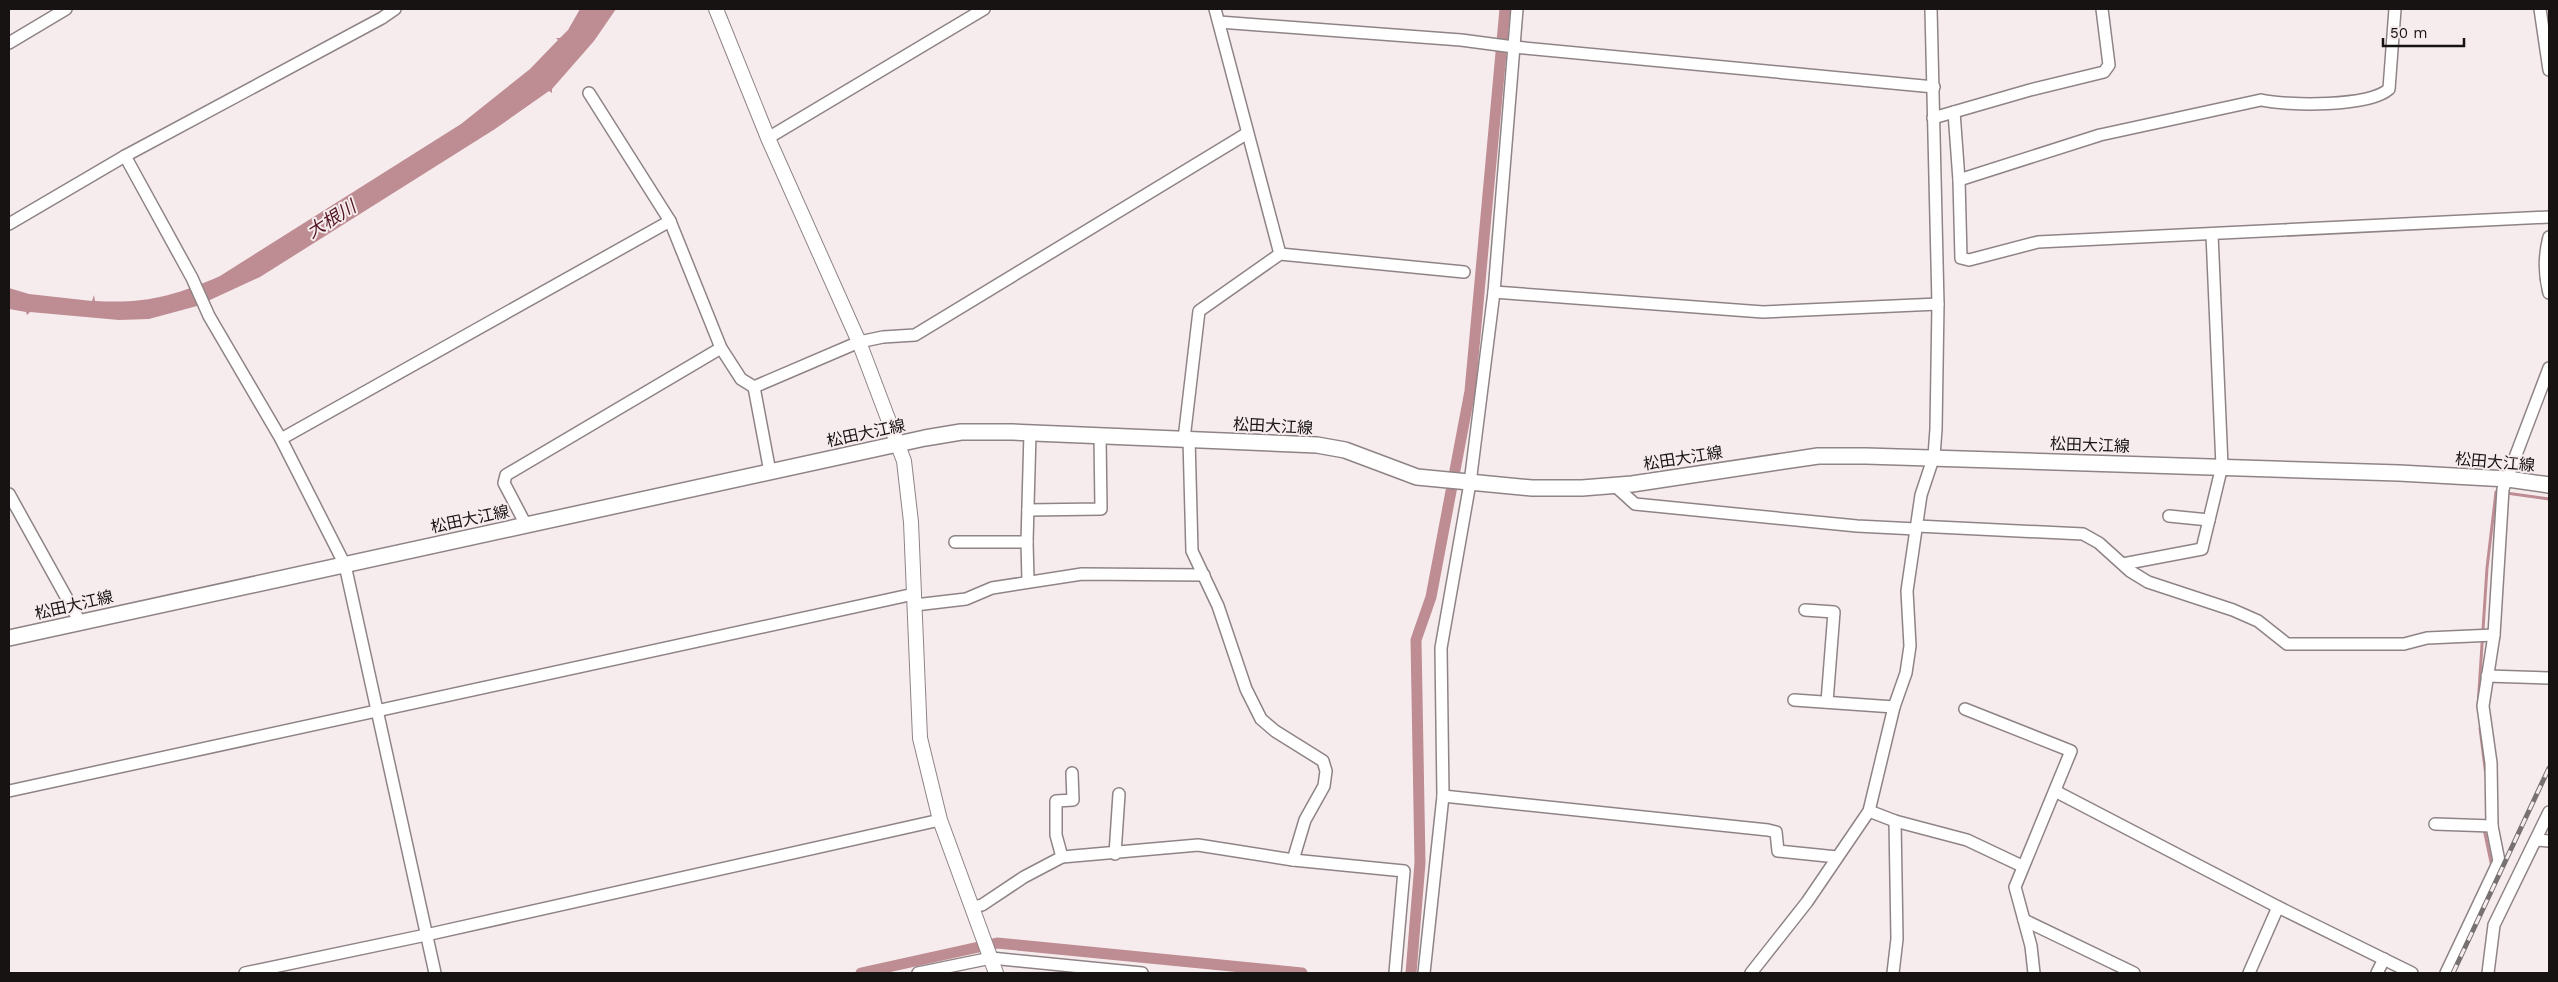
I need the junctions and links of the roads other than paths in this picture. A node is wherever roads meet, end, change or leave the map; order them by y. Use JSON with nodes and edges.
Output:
{"nodes":[{"id":1,"x":66,"y":9,"type":"edge"},
{"id":2,"x":395,"y":9,"type":"edge"},
{"id":3,"x":716,"y":9,"type":"edge"},
{"id":4,"x":984,"y":9,"type":"edge"},
{"id":5,"x":1215,"y":9,"type":"edge"},
{"id":6,"x":1518,"y":9,"type":"edge"},
{"id":7,"x":1931,"y":9,"type":"edge"},
{"id":8,"x":2102,"y":9,"type":"edge"},
{"id":9,"x":2395,"y":9,"type":"edge"},
{"id":10,"x":2540,"y":9,"type":"edge"},
{"id":11,"x":1219,"y":22,"type":"junction"},
{"id":12,"x":9,"y":43,"type":"edge"},
{"id":13,"x":1514,"y":48,"type":"junction"},
{"id":14,"x":2549,"y":70,"type":"edge"},
{"id":15,"x":1934,"y":87,"type":"junction"},
{"id":16,"x":589,"y":93,"type":"dead end"},
{"id":17,"x":1954,"y":112,"type":"junction"},
{"id":18,"x":1933,"y":118,"type":"junction"},
{"id":19,"x":1246,"y":134,"type":"junction"},
{"id":20,"x":768,"y":138,"type":"junction"},
{"id":21,"x":125,"y":156,"type":"junction"},
{"id":22,"x":1960,"y":180,"type":"junction"},
{"id":23,"x":2549,"y":218,"type":"edge"},
{"id":24,"x":670,"y":221,"type":"junction"},
{"id":25,"x":9,"y":224,"type":"edge"},
{"id":26,"x":2212,"y":234,"type":"junction"},
{"id":27,"x":2549,"y":236,"type":"edge"},
{"id":28,"x":1280,"y":254,"type":"junction"},
{"id":29,"x":1464,"y":272,"type":"dead end"},
{"id":30,"x":1494,"y":292,"type":"junction"},
{"id":31,"x":2549,"y":293,"type":"edge"},
{"id":32,"x":1938,"y":304,"type":"junction"},
{"id":33,"x":858,"y":342,"type":"junction"},
{"id":34,"x":721,"y":348,"type":"junction"},
{"id":35,"x":2549,"y":368,"type":"edge"},
{"id":36,"x":754,"y":386,"type":"junction"},
{"id":37,"x":1030,"y":433,"type":"junction"},
{"id":38,"x":1100,"y":436,"type":"junction"},
{"id":39,"x":281,"y":439,"type":"junction"},
{"id":40,"x":1186,"y":439,"type":"junction"},
{"id":41,"x":898,"y":445,"type":"junction"},
{"id":42,"x":1934,"y":456,"type":"junction"},
{"id":43,"x":2222,"y":466,"type":"junction"},
{"id":44,"x":770,"y":472,"type":"junction"},
{"id":45,"x":2508,"y":479,"type":"junction"},
{"id":46,"x":1467,"y":482,"type":"junction"},
{"id":47,"x":1614,"y":486,"type":"junction"},
{"id":48,"x":2549,"y":486,"type":"edge"},
{"id":49,"x":9,"y":494,"type":"edge"},
{"id":50,"x":1028,"y":510,"type":"junction"},
{"id":51,"x":2169,"y":516,"type":"dead end"},
{"id":52,"x":2209,"y":520,"type":"junction"},
{"id":53,"x":526,"y":525,"type":"junction"},
{"id":54,"x":1916,"y":527,"type":"junction"},
{"id":55,"x":955,"y":542,"type":"dead end"},
{"id":56,"x":1027,"y":542,"type":"junction"},
{"id":57,"x":2122,"y":564,"type":"junction"},
{"id":58,"x":345,"y":565,"type":"junction"},
{"id":59,"x":1204,"y":575,"type":"junction"},
{"id":60,"x":1028,"y":581,"type":"junction"},
{"id":61,"x":915,"y":600,"type":"junction"},
{"id":62,"x":1805,"y":610,"type":"dead end"},
{"id":63,"x":80,"y":622,"type":"junction"},
{"id":64,"x":2494,"y":635,"type":"junction"},
{"id":65,"x":9,"y":638,"type":"edge"},
{"id":66,"x":2488,"y":676,"type":"junction"},
{"id":67,"x":2549,"y":678,"type":"edge"},
{"id":68,"x":1794,"y":700,"type":"dead end"},
{"id":69,"x":1827,"y":702,"type":"junction"},
{"id":70,"x":1894,"y":707,"type":"junction"},
{"id":71,"x":1965,"y":709,"type":"dead end"},
{"id":72,"x":378,"y":710,"type":"junction"},
{"id":73,"x":1072,"y":773,"type":"dead end"},
{"id":74,"x":9,"y":791,"type":"edge"},
{"id":75,"x":2055,"y":791,"type":"junction"},
{"id":76,"x":1119,"y":794,"type":"dead end"},
{"id":77,"x":1443,"y":796,"type":"junction"},
{"id":78,"x":1869,"y":811,"type":"junction"},
{"id":79,"x":2549,"y":812,"type":"edge"},
{"id":80,"x":940,"y":820,"type":"junction"},
{"id":81,"x":1895,"y":821,"type":"junction"},
{"id":82,"x":2435,"y":824,"type":"dead end"},
{"id":83,"x":2492,"y":826,"type":"junction"},
{"id":84,"x":2536,"y":840,"type":"junction"},
{"id":85,"x":2549,"y":841,"type":"edge"},
{"id":86,"x":1114,"y":854,"type":"junction"},
{"id":87,"x":1062,"y":857,"type":"junction"},
{"id":88,"x":1837,"y":857,"type":"junction"},
{"id":89,"x":1292,"y":860,"type":"junction"},
{"id":90,"x":2022,"y":866,"type":"junction"},
{"id":91,"x":973,"y":907,"type":"junction"},
{"id":92,"x":2278,"y":907,"type":"junction"},
{"id":93,"x":2024,"y":920,"type":"junction"},
{"id":94,"x":426,"y":935,"type":"junction"},
{"id":95,"x":990,"y":957,"type":"junction"},
{"id":96,"x":2384,"y":959,"type":"junction"},
{"id":97,"x":245,"y":973,"type":"edge"},
{"id":98,"x":434,"y":973,"type":"edge"},
{"id":99,"x":918,"y":973,"type":"edge"},
{"id":100,"x":996,"y":973,"type":"edge"},
{"id":101,"x":1142,"y":973,"type":"edge"},
{"id":102,"x":1395,"y":973,"type":"edge"},
{"id":103,"x":1424,"y":973,"type":"edge"},
{"id":104,"x":1751,"y":973,"type":"edge"},
{"id":105,"x":1893,"y":973,"type":"edge"},
{"id":106,"x":2034,"y":973,"type":"edge"},
{"id":107,"x":2134,"y":973,"type":"edge"},
{"id":108,"x":2249,"y":973,"type":"edge"},
{"id":109,"x":2377,"y":973,"type":"edge"},
{"id":110,"x":2412,"y":973,"type":"edge"},
{"id":111,"x":2446,"y":973,"type":"edge"},
{"id":112,"x":2488,"y":973,"type":"edge"}],
"edges":[{"from":1,"to":12,"type":"street"},
{"from":2,"to":21,"type":"street"},
{"from":3,"to":20,"type":"street"},
{"from":4,"to":20,"type":"street"},
{"from":5,"to":11,"type":"street"},
{"from":6,"to":13,"type":"street"},
{"from":7,"to":15,"type":"street"},
{"from":8,"to":17,"type":"street"},
{"from":9,"to":22,"type":"street"},
{"from":10,"to":14,"type":"street"},
{"from":11,"to":13,"type":"street"},
{"from":11,"to":19,"type":"street"},
{"from":13,"to":15,"type":"street"},
{"from":13,"to":30,"type":"street"},
{"from":15,"to":18,"type":"street"},
{"from":16,"to":24,"type":"street"},
{"from":17,"to":18,"type":"street"},
{"from":17,"to":22,"type":"street"},
{"from":18,"to":32,"type":"street"},
{"from":19,"to":28,"type":"street"},
{"from":19,"to":33,"type":"street"},
{"from":20,"to":33,"type":"street"},
{"from":21,"to":25,"type":"street"},
{"from":21,"to":39,"type":"street"},
{"from":22,"to":26,"type":"street"},
{"from":23,"to":26,"type":"street"},
{"from":24,"to":34,"type":"street"},
{"from":24,"to":39,"type":"street"},
{"from":26,"to":43,"type":"street"},
{"from":27,"to":31,"type":"street"},
{"from":28,"to":29,"type":"street"},
{"from":28,"to":40,"type":"street"},
{"from":30,"to":32,"type":"street"},
{"from":30,"to":46,"type":"street"},
{"from":32,"to":42,"type":"street"},
{"from":33,"to":36,"type":"street"},
{"from":33,"to":41,"type":"street"},
{"from":34,"to":36,"type":"street"},
{"from":34,"to":53,"type":"street"},
{"from":35,"to":45,"type":"street"},
{"from":36,"to":44,"type":"street"},
{"from":37,"to":38,"type":"main road","name":"松田大江線"},
{"from":37,"to":41,"type":"main road","name":"松田大江線"},
{"from":37,"to":50,"type":"street"},
{"from":38,"to":40,"type":"main road","name":"松田大江線"},
{"from":38,"to":50,"type":"street"},
{"from":39,"to":58,"type":"street"},
{"from":40,"to":46,"type":"main road","name":"松田大江線"},
{"from":40,"to":59,"type":"street"},
{"from":41,"to":44,"type":"main road","name":"松田大江線"},
{"from":41,"to":61,"type":"street"},
{"from":42,"to":43,"type":"main road","name":"松田大江線"},
{"from":42,"to":47,"type":"main road","name":"松田大江線"},
{"from":42,"to":54,"type":"street"},
{"from":43,"to":45,"type":"main road","name":"松田大江線"},
{"from":43,"to":52,"type":"street"},
{"from":44,"to":53,"type":"main road","name":"松田大江線"},
{"from":45,"to":48,"type":"main road","name":"松田大江線"},
{"from":45,"to":64,"type":"street"},
{"from":46,"to":47,"type":"main road","name":"松田大江線"},
{"from":46,"to":77,"type":"street"},
{"from":47,"to":54,"type":"street"},
{"from":49,"to":63,"type":"street"},
{"from":50,"to":56,"type":"street"},
{"from":51,"to":52,"type":"street"},
{"from":52,"to":57,"type":"street"},
{"from":53,"to":58,"type":"main road","name":"松田大江線"},
{"from":54,"to":57,"type":"street"},
{"from":54,"to":70,"type":"street"},
{"from":55,"to":56,"type":"street"},
{"from":56,"to":60,"type":"street"},
{"from":57,"to":64,"type":"street"},
{"from":58,"to":63,"type":"main road","name":"松田大江線"},
{"from":58,"to":72,"type":"street"},
{"from":59,"to":60,"type":"street"},
{"from":59,"to":89,"type":"street"},
{"from":60,"to":61,"type":"street"},
{"from":61,"to":72,"type":"street"},
{"from":61,"to":80,"type":"street"},
{"from":62,"to":69,"type":"street"},
{"from":63,"to":65,"type":"main road","name":"松田大江線"},
{"from":64,"to":66,"type":"street"},
{"from":66,"to":67,"type":"street"},
{"from":66,"to":83,"type":"street"},
{"from":68,"to":69,"type":"street"},
{"from":69,"to":70,"type":"street"},
{"from":70,"to":78,"type":"street"},
{"from":71,"to":75,"type":"street"},
{"from":72,"to":74,"type":"street"},
{"from":72,"to":94,"type":"street"},
{"from":73,"to":87,"type":"street"},
{"from":75,"to":90,"type":"street"},
{"from":75,"to":92,"type":"street"},
{"from":76,"to":86,"type":"street"},
{"from":77,"to":88,"type":"street"},
{"from":77,"to":103,"type":"street"},
{"from":78,"to":81,"type":"street"},
{"from":78,"to":88,"type":"street"},
{"from":79,"to":84,"type":"street"},
{"from":80,"to":91,"type":"street"},
{"from":80,"to":94,"type":"street"},
{"from":81,"to":90,"type":"street"},
{"from":81,"to":105,"type":"street"},
{"from":82,"to":83,"type":"street"},
{"from":83,"to":111,"type":"street"},
{"from":84,"to":85,"type":"street"},
{"from":84,"to":112,"type":"street"},
{"from":86,"to":87,"type":"street"},
{"from":86,"to":89,"type":"street"},
{"from":87,"to":91,"type":"street"},
{"from":88,"to":104,"type":"street"},
{"from":89,"to":102,"type":"street"},
{"from":90,"to":93,"type":"street"},
{"from":91,"to":95,"type":"street"},
{"from":92,"to":96,"type":"street"},
{"from":92,"to":108,"type":"street"},
{"from":93,"to":106,"type":"street"},
{"from":93,"to":107,"type":"street"},
{"from":94,"to":97,"type":"street"},
{"from":94,"to":98,"type":"street"},
{"from":95,"to":99,"type":"street"},
{"from":95,"to":100,"type":"street"},
{"from":95,"to":101,"type":"street"},
{"from":96,"to":109,"type":"street"},
{"from":96,"to":110,"type":"street"}]}
